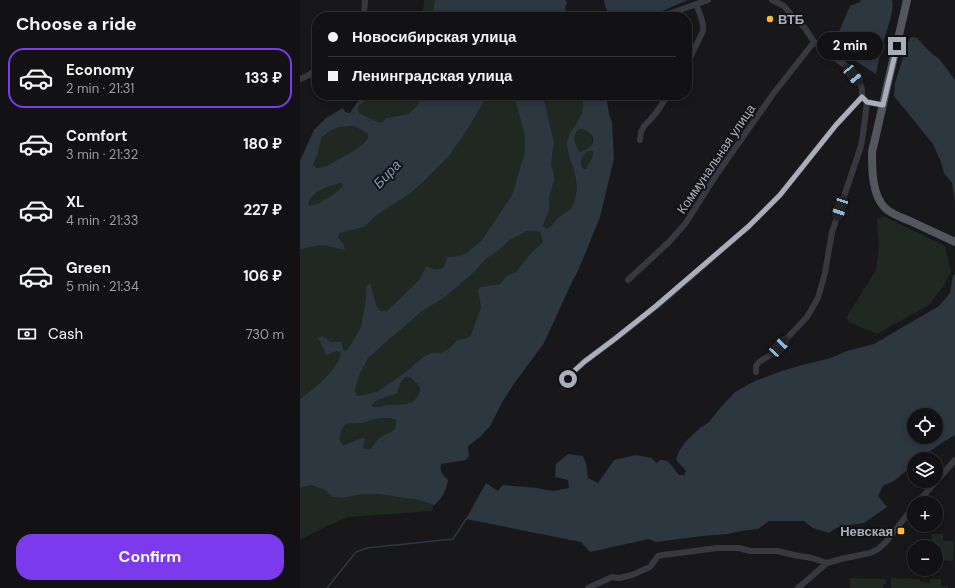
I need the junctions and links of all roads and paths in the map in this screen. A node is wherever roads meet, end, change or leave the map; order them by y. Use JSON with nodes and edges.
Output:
{"nodes":[{"id":1,"x":365,"y":0,"type":"edge"},
{"id":2,"x":708,"y":0,"type":"edge"},
{"id":3,"x":772,"y":0,"type":"edge"},
{"id":4,"x":907,"y":0,"type":"edge"},
{"id":5,"x":696,"y":4,"type":"junction"},
{"id":6,"x":364,"y":12,"type":"edge"},
{"id":7,"x":674,"y":12,"type":"edge"},
{"id":8,"x":814,"y":42,"type":"junction"},
{"id":9,"x":692,"y":54,"type":"edge"},
{"id":10,"x":312,"y":72,"type":"edge"},
{"id":11,"x":300,"y":79,"type":"edge"},
{"id":12,"x":862,"y":97,"type":"junction"},
{"id":13,"x":664,"y":100,"type":"edge"},
{"id":14,"x":867,"y":102,"type":"junction"},
{"id":15,"x":883,"y":105,"type":"junction"},
{"id":16,"x":640,"y":140,"type":"dead end"},
{"id":17,"x":955,"y":242,"type":"edge"},
{"id":18,"x":628,"y":280,"type":"dead end"},
{"id":19,"x":756,"y":372,"type":"dead end"},
{"id":20,"x":564,"y":386,"type":"dead end"},
{"id":21,"x":955,"y":460,"type":"edge"},
{"id":22,"x":923,"y":496,"type":"edge"},
{"id":23,"x":907,"y":515,"type":"edge"},
{"id":24,"x":827,"y":563,"type":"junction"},
{"id":25,"x":588,"y":588,"type":"edge"},
{"id":26,"x":798,"y":588,"type":"edge"}],
"edges":[{"from":1,"to":6,"type":"street"},
{"from":2,"to":5,"type":"street"},
{"from":3,"to":8,"type":"street"},
{"from":4,"to":15,"type":"main road"},
{"from":5,"to":7,"type":"street"},
{"from":5,"to":9,"type":"street"},
{"from":8,"to":12,"type":"street"},
{"from":8,"to":18,"type":"street","name":"Коммунальная улица"},
{"from":10,"to":11,"type":"street"},
{"from":12,"to":14,"type":"street"},
{"from":12,"to":20,"type":"street"},
{"from":13,"to":16,"type":"street"},
{"from":14,"to":15,"type":"street"},
{"from":14,"to":19,"type":"street"},
{"from":15,"to":17,"type":"main road"},
{"from":21,"to":22,"type":"street"},
{"from":23,"to":24,"type":"street"},
{"from":24,"to":25,"type":"street"},
{"from":24,"to":26,"type":"street"}]}
